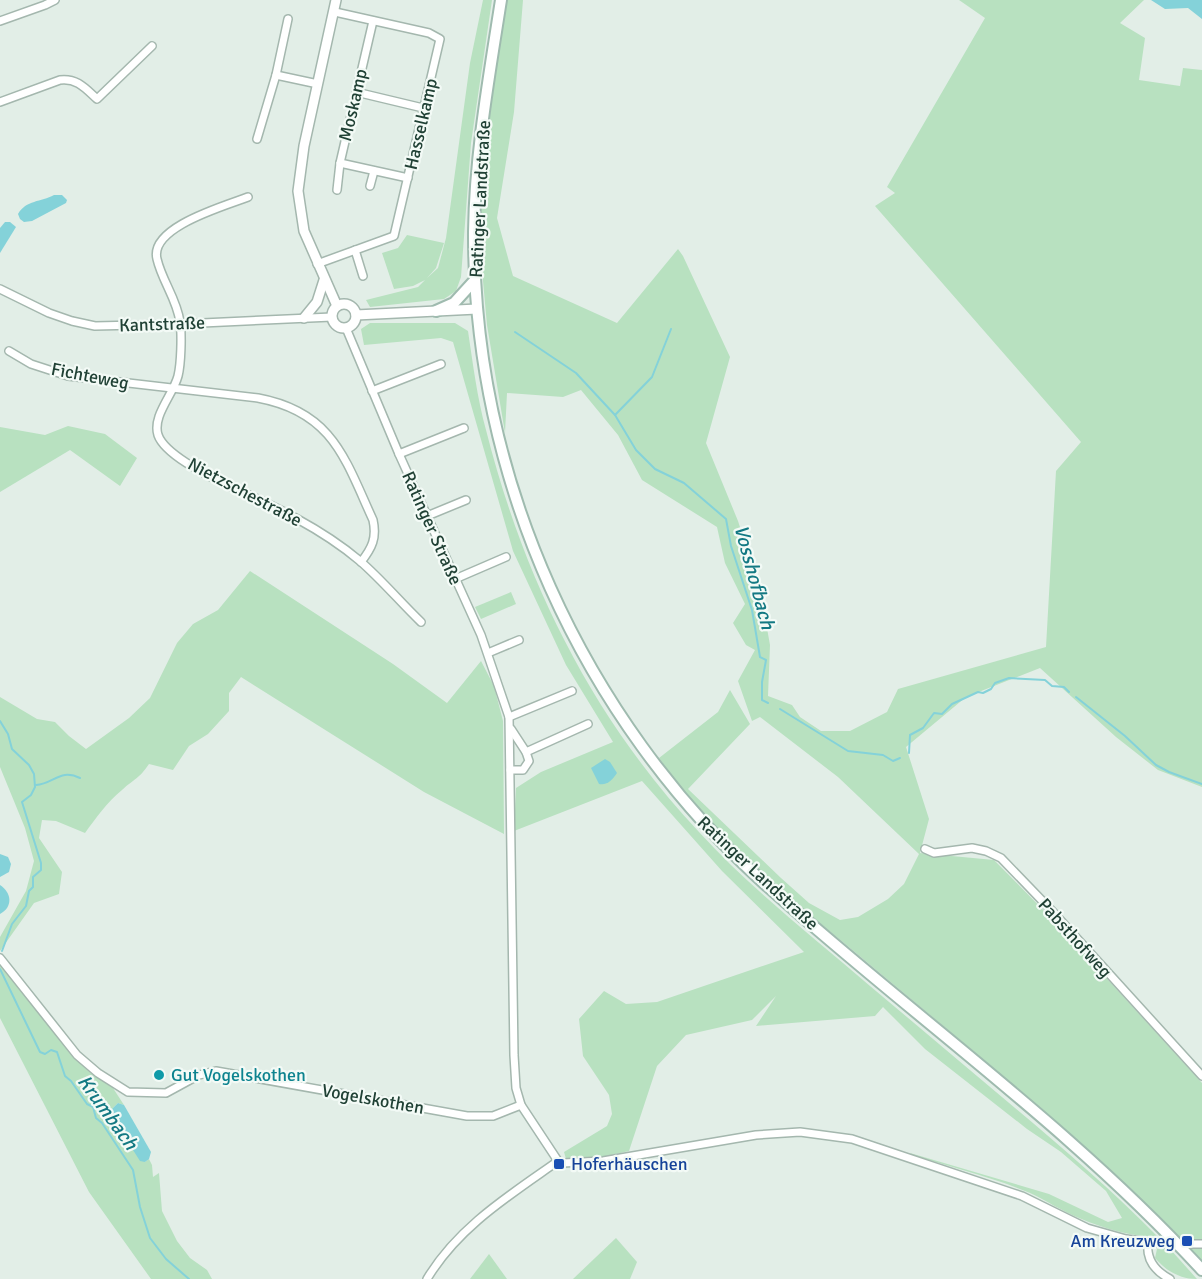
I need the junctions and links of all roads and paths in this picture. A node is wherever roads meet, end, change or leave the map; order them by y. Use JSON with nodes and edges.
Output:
{"nodes":[{"id":1,"x":55,"y":0,"type":"edge"},
{"id":2,"x":336,"y":0,"type":"edge"},
{"id":3,"x":501,"y":0,"type":"edge"},
{"id":4,"x":335,"y":12,"type":"junction"},
{"id":5,"x":288,"y":19,"type":"dead end"},
{"id":6,"x":0,"y":21,"type":"edge"},
{"id":7,"x":373,"y":21,"type":"junction"},
{"id":8,"x":152,"y":46,"type":"dead end"},
{"id":9,"x":276,"y":75,"type":"junction"},
{"id":10,"x":318,"y":84,"type":"junction"},
{"id":11,"x":356,"y":92,"type":"junction"},
{"id":12,"x":0,"y":102,"type":"edge"},
{"id":13,"x":423,"y":108,"type":"junction"},
{"id":14,"x":258,"y":139,"type":"dead end"},
{"id":15,"x":340,"y":163,"type":"junction"},
{"id":16,"x":374,"y":171,"type":"junction"},
{"id":17,"x":408,"y":178,"type":"junction"},
{"id":18,"x":370,"y":186,"type":"dead end"},
{"id":19,"x":337,"y":190,"type":"dead end"},
{"id":20,"x":248,"y":197,"type":"dead end"},
{"id":21,"x":355,"y":250,"type":"junction"},
{"id":22,"x":317,"y":264,"type":"junction"},
{"id":23,"x":363,"y":276,"type":"dead end"},
{"id":24,"x":324,"y":280,"type":"junction"},
{"id":25,"x":475,"y":280,"type":"junction"},
{"id":26,"x":0,"y":289,"type":"edge"},
{"id":27,"x":337,"y":306,"type":"junction"},
{"id":28,"x":477,"y":309,"type":"junction"},
{"id":29,"x":436,"y":310,"type":"junction"},
{"id":30,"x":356,"y":315,"type":"junction"},
{"id":31,"x":332,"y":317,"type":"junction"},
{"id":32,"x":304,"y":318,"type":"junction"},
{"id":33,"x":181,"y":324,"type":"junction"},
{"id":34,"x":346,"y":328,"type":"junction"},
{"id":35,"x":9,"y":351,"type":"dead end"},
{"id":36,"x":441,"y":364,"type":"dead end"},
{"id":37,"x":174,"y":389,"type":"junction"},
{"id":38,"x":372,"y":391,"type":"junction"},
{"id":39,"x":464,"y":428,"type":"dead end"},
{"id":40,"x":399,"y":454,"type":"junction"},
{"id":41,"x":466,"y":500,"type":"dead end"},
{"id":42,"x":427,"y":516,"type":"junction"},
{"id":43,"x":506,"y":557,"type":"dead end"},
{"id":44,"x":361,"y":562,"type":"junction"},
{"id":45,"x":455,"y":579,"type":"junction"},
{"id":46,"x":421,"y":622,"type":"dead end"},
{"id":47,"x":519,"y":640,"type":"dead end"},
{"id":48,"x":488,"y":652,"type":"junction"},
{"id":49,"x":572,"y":692,"type":"dead end"},
{"id":50,"x":509,"y":717,"type":"junction"},
{"id":51,"x":588,"y":724,"type":"dead end"},
{"id":52,"x":511,"y":729,"type":"junction"},
{"id":53,"x":526,"y":752,"type":"junction"},
{"id":54,"x":510,"y":770,"type":"junction"},
{"id":55,"x":925,"y":849,"type":"dead end"},
{"id":56,"x":0,"y":958,"type":"edge"},
{"id":57,"x":1202,"y":1076,"type":"edge"},
{"id":58,"x":520,"y":1105,"type":"junction"},
{"id":59,"x":558,"y":1161,"type":"junction"},
{"id":60,"x":1148,"y":1243,"type":"junction"},
{"id":61,"x":1164,"y":1244,"type":"dead end"},
{"id":62,"x":1189,"y":1244,"type":"dead end"},
{"id":63,"x":1202,"y":1244,"type":"edge"},
{"id":64,"x":1202,"y":1270,"type":"edge"},
{"id":65,"x":427,"y":1279,"type":"edge"},
{"id":66,"x":1170,"y":1279,"type":"edge"}],
"edges":[{"from":1,"to":6,"type":"street"},
{"from":2,"to":4,"type":"street"},
{"from":3,"to":25,"type":"main road","name":"Ratinger Landstraße"},
{"from":4,"to":7,"type":"street","name":"Hasselkamp"},
{"from":4,"to":10,"type":"street"},
{"from":5,"to":9,"type":"street"},
{"from":7,"to":11,"type":"street","name":"Moskamp"},
{"from":7,"to":13,"type":"street","name":"Hasselkamp"},
{"from":8,"to":12,"type":"street"},
{"from":9,"to":10,"type":"street"},
{"from":9,"to":14,"type":"street"},
{"from":10,"to":22,"type":"street"},
{"from":11,"to":13,"type":"street"},
{"from":11,"to":15,"type":"street","name":"Moskamp"},
{"from":13,"to":17,"type":"street","name":"Hasselkamp"},
{"from":15,"to":16,"type":"street"},
{"from":15,"to":19,"type":"street","name":"Moskamp"},
{"from":16,"to":17,"type":"street"},
{"from":16,"to":18,"type":"street"},
{"from":17,"to":21,"type":"street","name":"Hasselkamp"},
{"from":20,"to":33,"type":"street","name":"Nietzschestraße"},
{"from":21,"to":22,"type":"street","name":"Hasselkamp"},
{"from":21,"to":23,"type":"street"},
{"from":22,"to":24,"type":"street"},
{"from":24,"to":27,"type":"street"},
{"from":24,"to":32,"type":"street"},
{"from":25,"to":28,"type":"main road","name":"Ratinger Landstraße"},
{"from":25,"to":29,"type":"main road"},
{"from":26,"to":33,"type":"street","name":"Kantstraße"},
{"from":27,"to":30,"type":"street"},
{"from":27,"to":31,"type":"street"},
{"from":28,"to":29,"type":"street"},
{"from":28,"to":64,"type":"main road","name":"Ratinger Landstraße"},
{"from":29,"to":30,"type":"street"},
{"from":30,"to":34,"type":"street"},
{"from":31,"to":32,"type":"street","name":"Kantstraße"},
{"from":31,"to":34,"type":"street"},
{"from":32,"to":33,"type":"street","name":"Kantstraße"},
{"from":33,"to":37,"type":"street","name":"Nietzschestraße"},
{"from":34,"to":38,"type":"street","name":"Ratinger Straße"},
{"from":35,"to":37,"type":"street","name":"Fichteweg"},
{"from":36,"to":38,"type":"street"},
{"from":37,"to":44,"type":"street","name":"Nietzschestraße"},
{"from":37,"to":44,"type":"street","name":"Fichteweg"},
{"from":38,"to":40,"type":"street","name":"Ratinger Straße"},
{"from":39,"to":40,"type":"street"},
{"from":40,"to":42,"type":"street","name":"Ratinger Straße"},
{"from":41,"to":42,"type":"street"},
{"from":42,"to":45,"type":"street","name":"Ratinger Straße"},
{"from":43,"to":45,"type":"street"},
{"from":44,"to":46,"type":"street","name":"Nietzschestraße"},
{"from":45,"to":48,"type":"street","name":"Ratinger Straße"},
{"from":47,"to":48,"type":"street"},
{"from":48,"to":50,"type":"street","name":"Ratinger Straße"},
{"from":49,"to":50,"type":"street"},
{"from":50,"to":52,"type":"street","name":"Ratinger Straße"},
{"from":51,"to":53,"type":"street"},
{"from":52,"to":53,"type":"street","name":"Ratinger Straße"},
{"from":52,"to":54,"type":"street","name":"Ratinger Straße"},
{"from":53,"to":54,"type":"street"},
{"from":54,"to":58,"type":"street","name":"Ratinger Straße"},
{"from":55,"to":57,"type":"street","name":"Pabsthofweg"},
{"from":56,"to":58,"type":"street","name":"Vogelskothen"},
{"from":58,"to":59,"type":"street"},
{"from":59,"to":60,"type":"street"},
{"from":59,"to":65,"type":"street"},
{"from":60,"to":61,"type":"street"},
{"from":60,"to":66,"type":"street"},
{"from":62,"to":63,"type":"street"}]}
